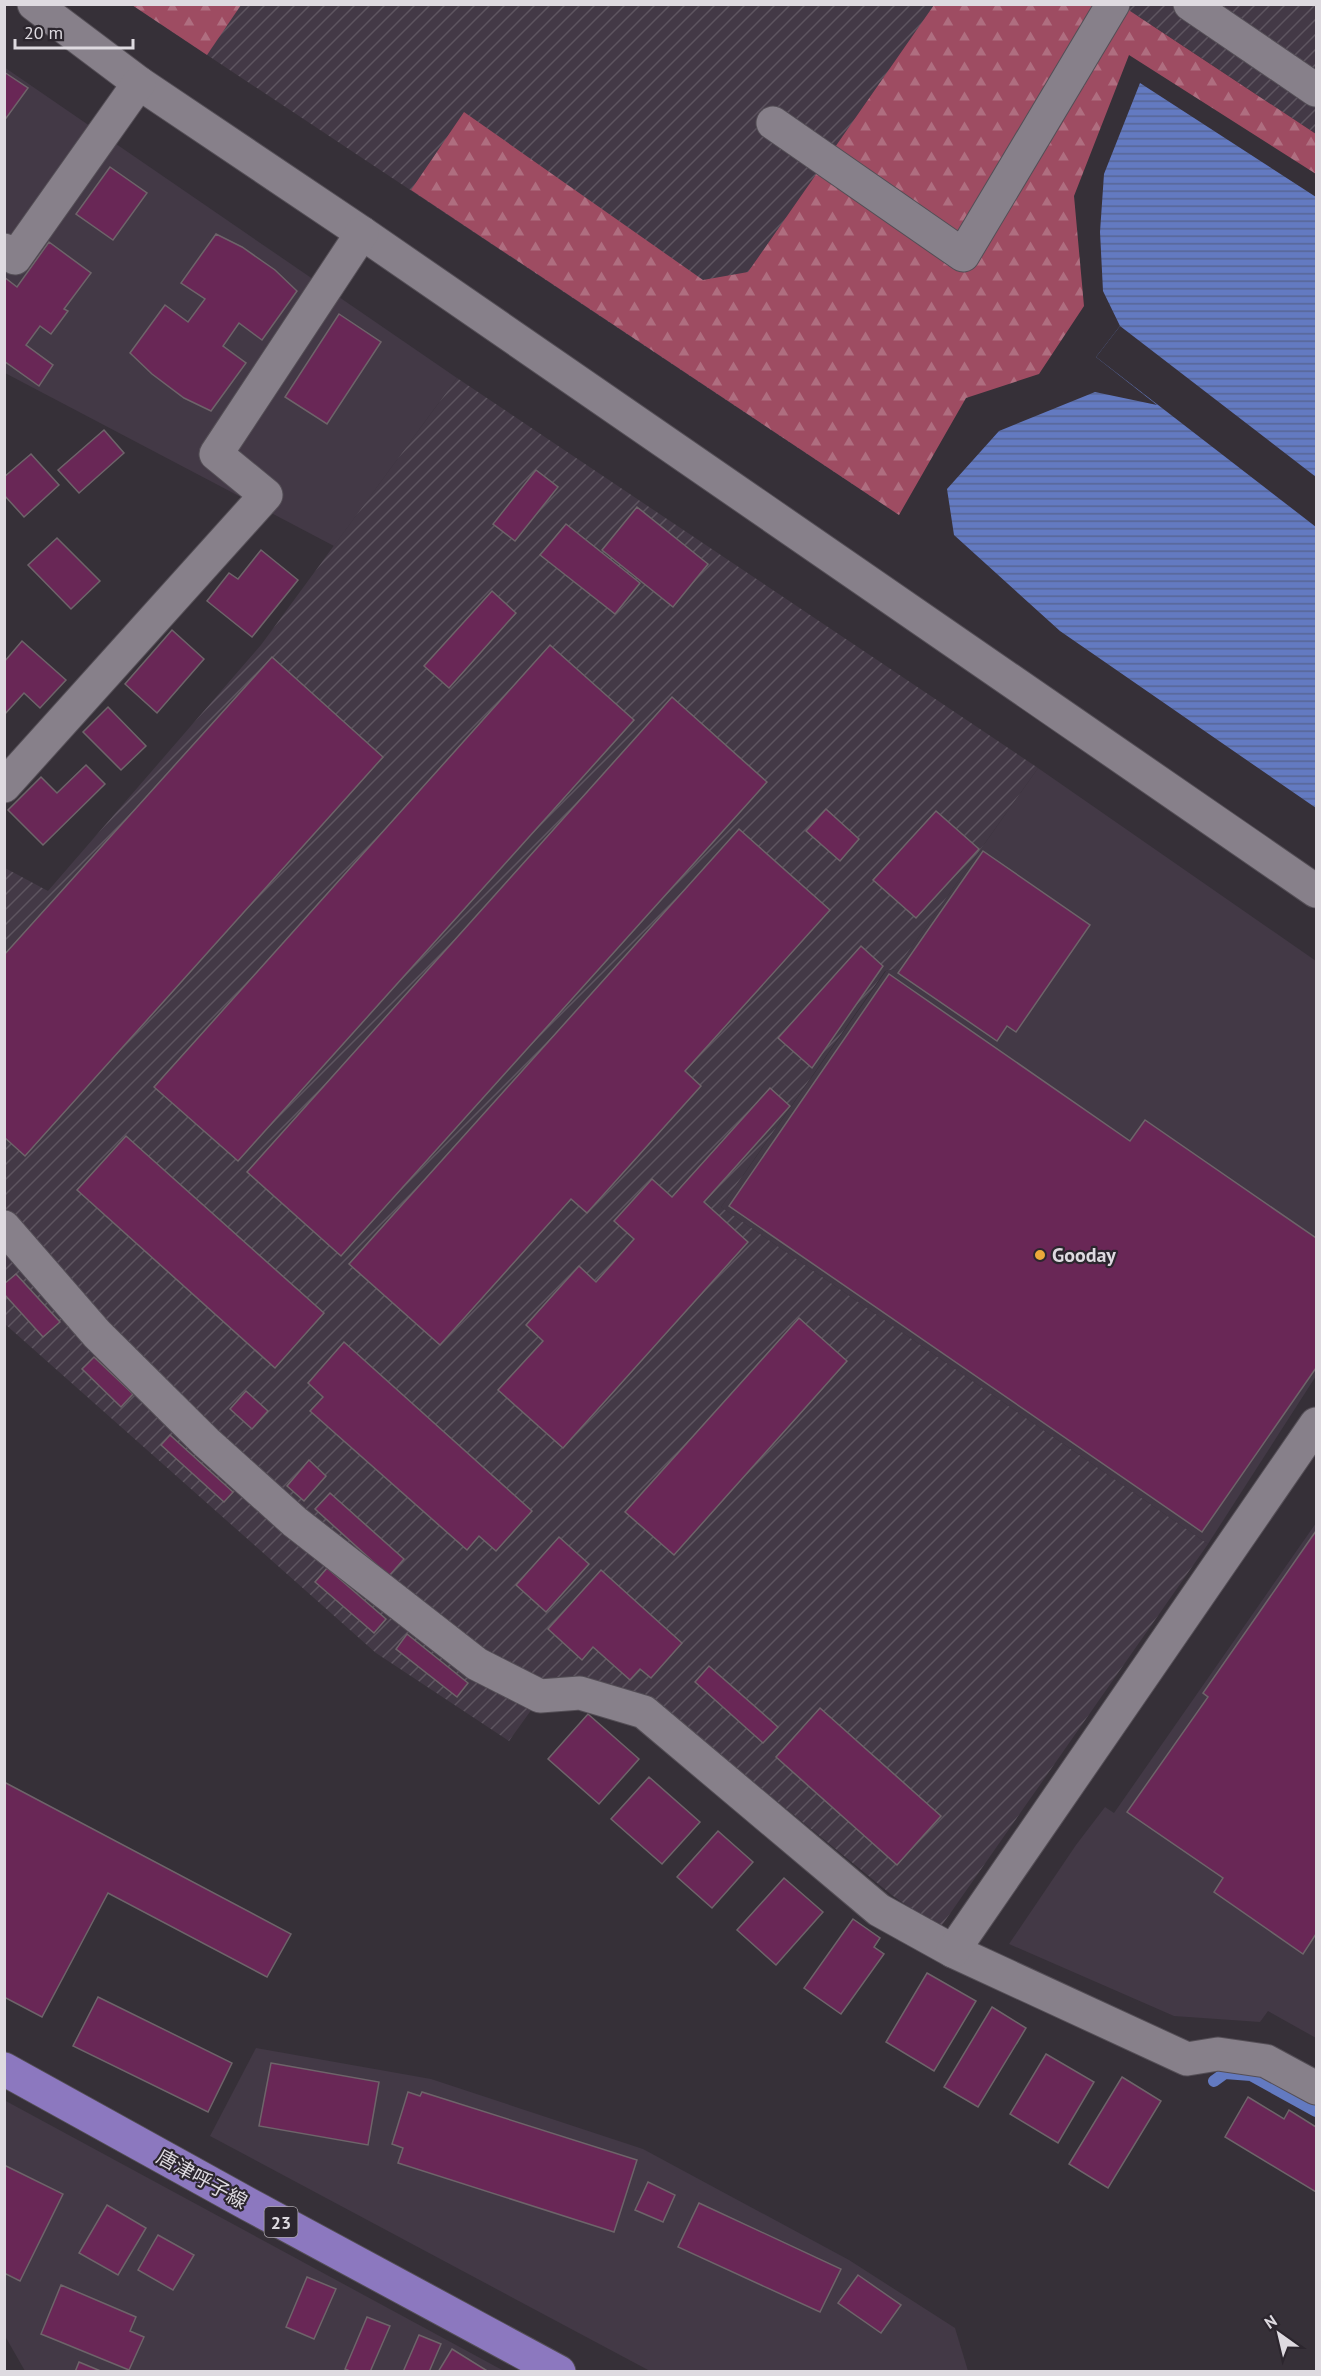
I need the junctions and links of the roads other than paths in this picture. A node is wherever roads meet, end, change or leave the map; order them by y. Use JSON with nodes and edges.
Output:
{"nodes":[{"id":1,"x":34,"y":4,"type":"edge"},
{"id":2,"x":1113,"y":4,"type":"edge"},
{"id":3,"x":1190,"y":4,"type":"edge"},
{"id":4,"x":139,"y":83,"type":"junction"},
{"id":5,"x":1317,"y":90,"type":"edge"},
{"id":6,"x":773,"y":123,"type":"dead end"},
{"id":7,"x":362,"y":233,"type":"junction"},
{"id":8,"x":4,"y":250,"type":"edge"},
{"id":9,"x":4,"y":786,"type":"edge"},
{"id":10,"x":1317,"y":891,"type":"edge"},
{"id":11,"x":4,"y":1227,"type":"edge"},
{"id":12,"x":1317,"y":1424,"type":"edge"},
{"id":13,"x":953,"y":1951,"type":"junction"},
{"id":14,"x":4,"y":2069,"type":"edge"},
{"id":15,"x":1317,"y":2088,"type":"edge"},
{"id":16,"x":559,"y":2372,"type":"edge"}],
"edges":[{"from":1,"to":4,"type":"street"},
{"from":2,"to":6,"type":"street"},
{"from":3,"to":5,"type":"street"},
{"from":4,"to":7,"type":"street"},
{"from":4,"to":8,"type":"street"},
{"from":7,"to":9,"type":"street"},
{"from":7,"to":10,"type":"street"},
{"from":11,"to":13,"type":"street"},
{"from":12,"to":13,"type":"street"},
{"from":13,"to":15,"type":"street"},
{"from":14,"to":16,"type":"main road","name":"唐津呼子線","number":"23"}]}
